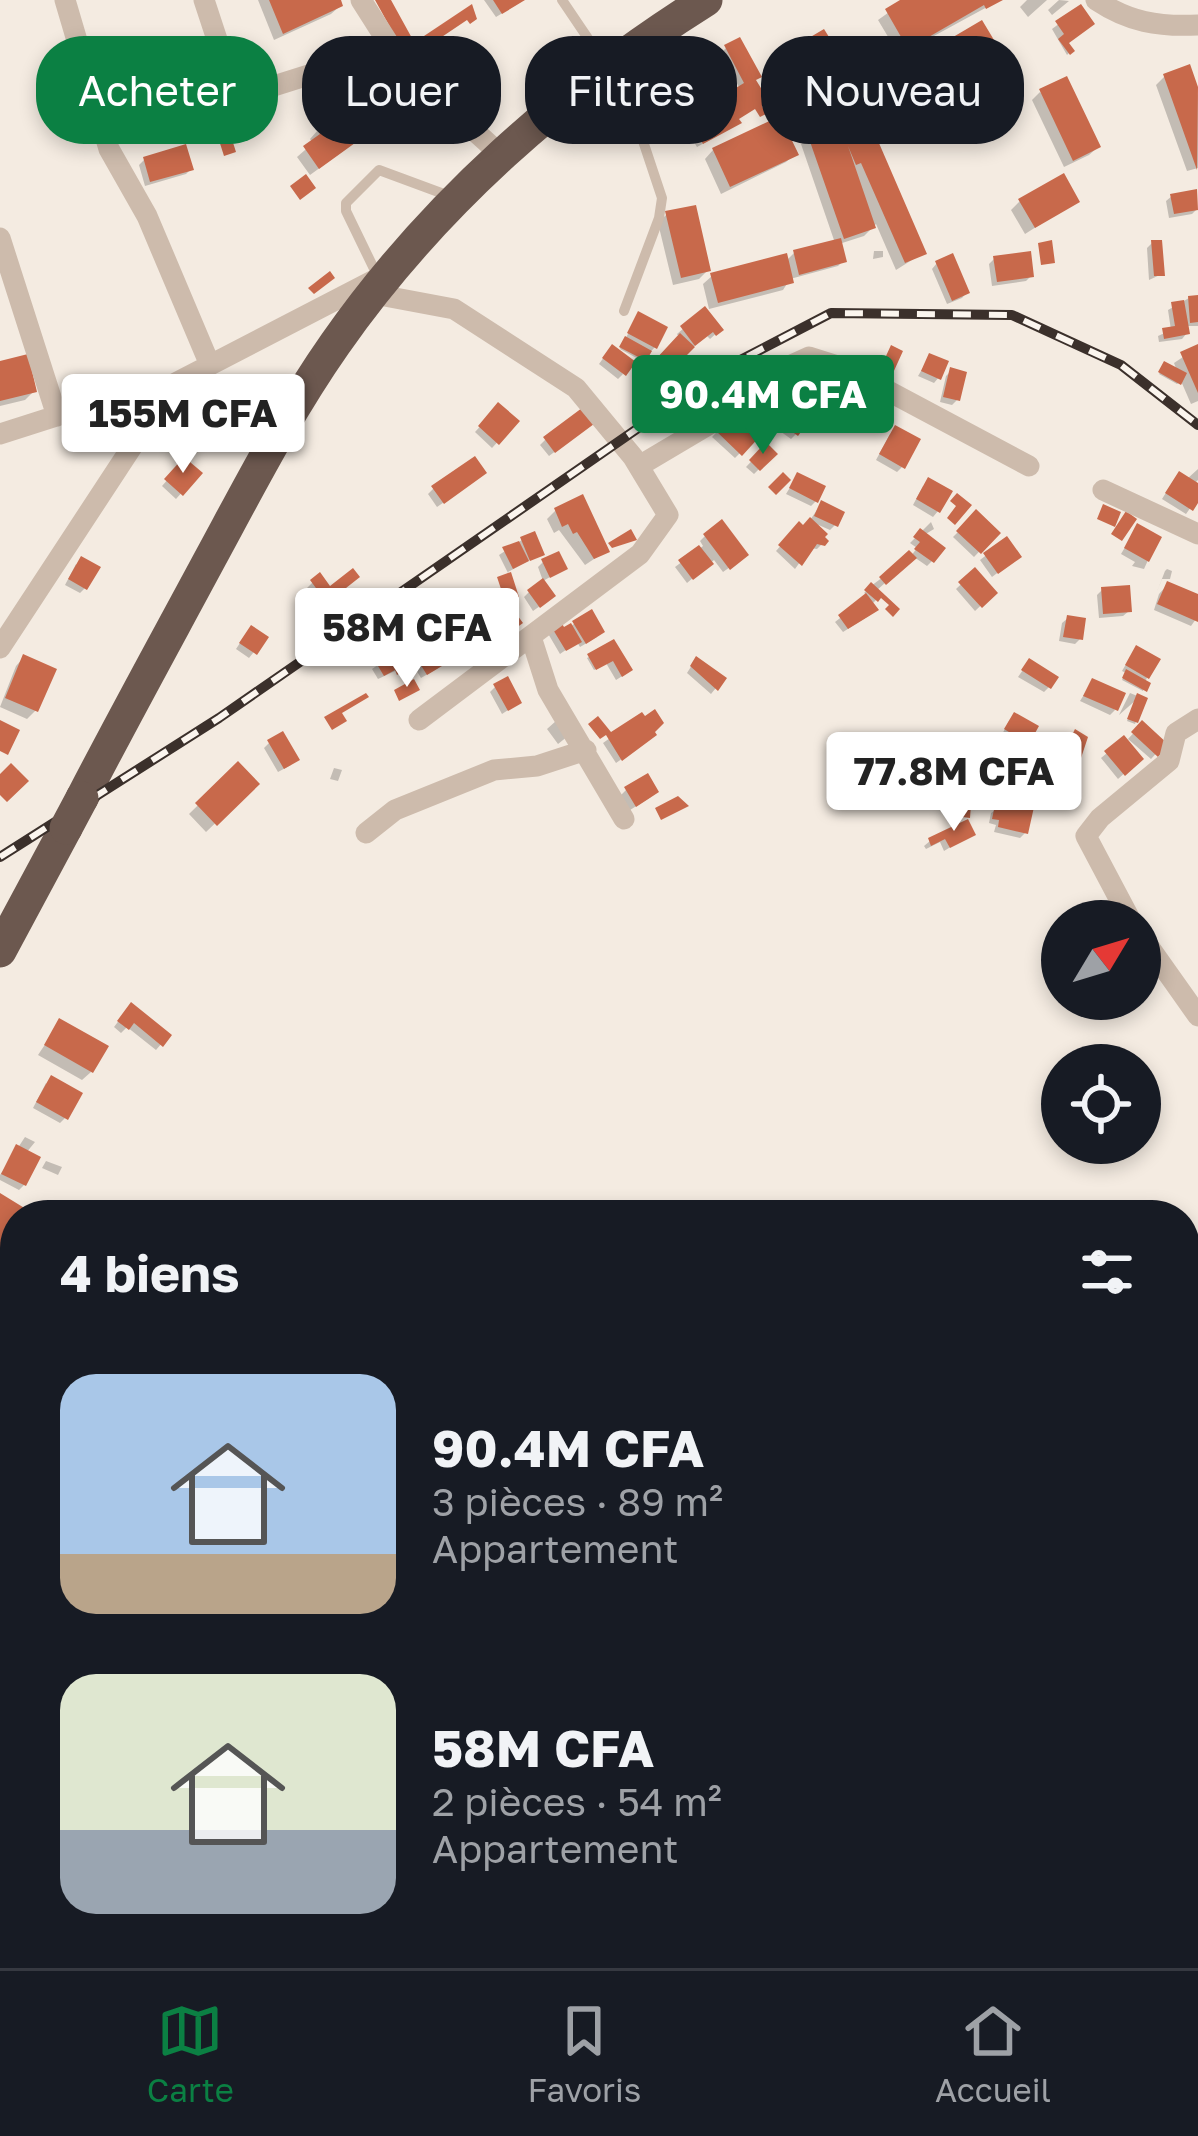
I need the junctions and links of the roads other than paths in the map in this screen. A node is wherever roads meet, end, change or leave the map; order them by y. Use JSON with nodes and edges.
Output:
{"nodes":[{"id":1,"x":65,"y":0,"type":"edge"},
{"id":2,"x":204,"y":0,"type":"edge"},
{"id":3,"x":362,"y":0,"type":"edge"},
{"id":4,"x":706,"y":0,"type":"edge"},
{"id":5,"x":1096,"y":0,"type":"edge"},
{"id":6,"x":569,"y":3,"type":"edge"},
{"id":7,"x":1198,"y":26,"type":"edge"},
{"id":8,"x":383,"y":36,"type":"edge"},
{"id":9,"x":589,"y":36,"type":"edge"},
{"id":10,"x":654,"y":36,"type":"edge"},
{"id":11,"x":302,"y":77,"type":"edge"},
{"id":12,"x":525,"y":135,"type":"edge"},
{"id":13,"x":488,"y":144,"type":"edge"},
{"id":14,"x":643,"y":144,"type":"edge"},
{"id":15,"x":501,"y":155,"type":"junction"},
{"id":16,"x":457,"y":199,"type":"junction"},
{"id":17,"x":0,"y":238,"type":"edge"},
{"id":18,"x":382,"y":280,"type":"junction"},
{"id":19,"x":624,"y":310,"type":"dead end"},
{"id":20,"x":210,"y":365,"type":"junction"},
{"id":21,"x":160,"y":391,"type":"junction"},
{"id":22,"x":57,"y":416,"type":"junction"},
{"id":23,"x":0,"y":434,"type":"edge"},
{"id":24,"x":639,"y":466,"type":"junction"},
{"id":25,"x":1029,"y":466,"type":"dead end"},
{"id":26,"x":1103,"y":490,"type":"dead end"},
{"id":27,"x":1198,"y":535,"type":"edge"},
{"id":28,"x":531,"y":637,"type":"junction"},
{"id":29,"x":0,"y":648,"type":"edge"},
{"id":30,"x":1198,"y":719,"type":"edge"},
{"id":31,"x":419,"y":720,"type":"dead end"},
{"id":32,"x":586,"y":750,"type":"junction"},
{"id":33,"x":625,"y":819,"type":"dead end"},
{"id":34,"x":366,"y":833,"type":"dead end"},
{"id":35,"x":1120,"y":900,"type":"edge"},
{"id":36,"x":0,"y":951,"type":"edge"},
{"id":37,"x":1161,"y":964,"type":"edge"},
{"id":38,"x":1198,"y":1016,"type":"edge"}],
"edges":[{"from":1,"to":20,"type":"street"},
{"from":2,"to":11,"type":"street"},
{"from":3,"to":8,"type":"street"},
{"from":4,"to":10,"type":"highway"},
{"from":5,"to":7,"type":"street"},
{"from":6,"to":9,"type":"lane"},
{"from":12,"to":15,"type":"highway"},
{"from":13,"to":15,"type":"street"},
{"from":14,"to":19,"type":"lane"},
{"from":15,"to":16,"type":"highway"},
{"from":16,"to":18,"type":"highway"},
{"from":16,"to":18,"type":"lane"},
{"from":17,"to":22,"type":"street"},
{"from":18,"to":20,"type":"street"},
{"from":18,"to":24,"type":"street"},
{"from":18,"to":36,"type":"highway","bridge":true},
{"from":20,"to":21,"type":"street"},
{"from":21,"to":22,"type":"street"},
{"from":21,"to":29,"type":"street"},
{"from":22,"to":23,"type":"street"},
{"from":24,"to":25,"type":"street"},
{"from":24,"to":28,"type":"street"},
{"from":26,"to":27,"type":"street"},
{"from":28,"to":31,"type":"street"},
{"from":28,"to":32,"type":"street"},
{"from":30,"to":35,"type":"street"},
{"from":32,"to":33,"type":"street"},
{"from":32,"to":34,"type":"street"},
{"from":37,"to":38,"type":"street"}]}
